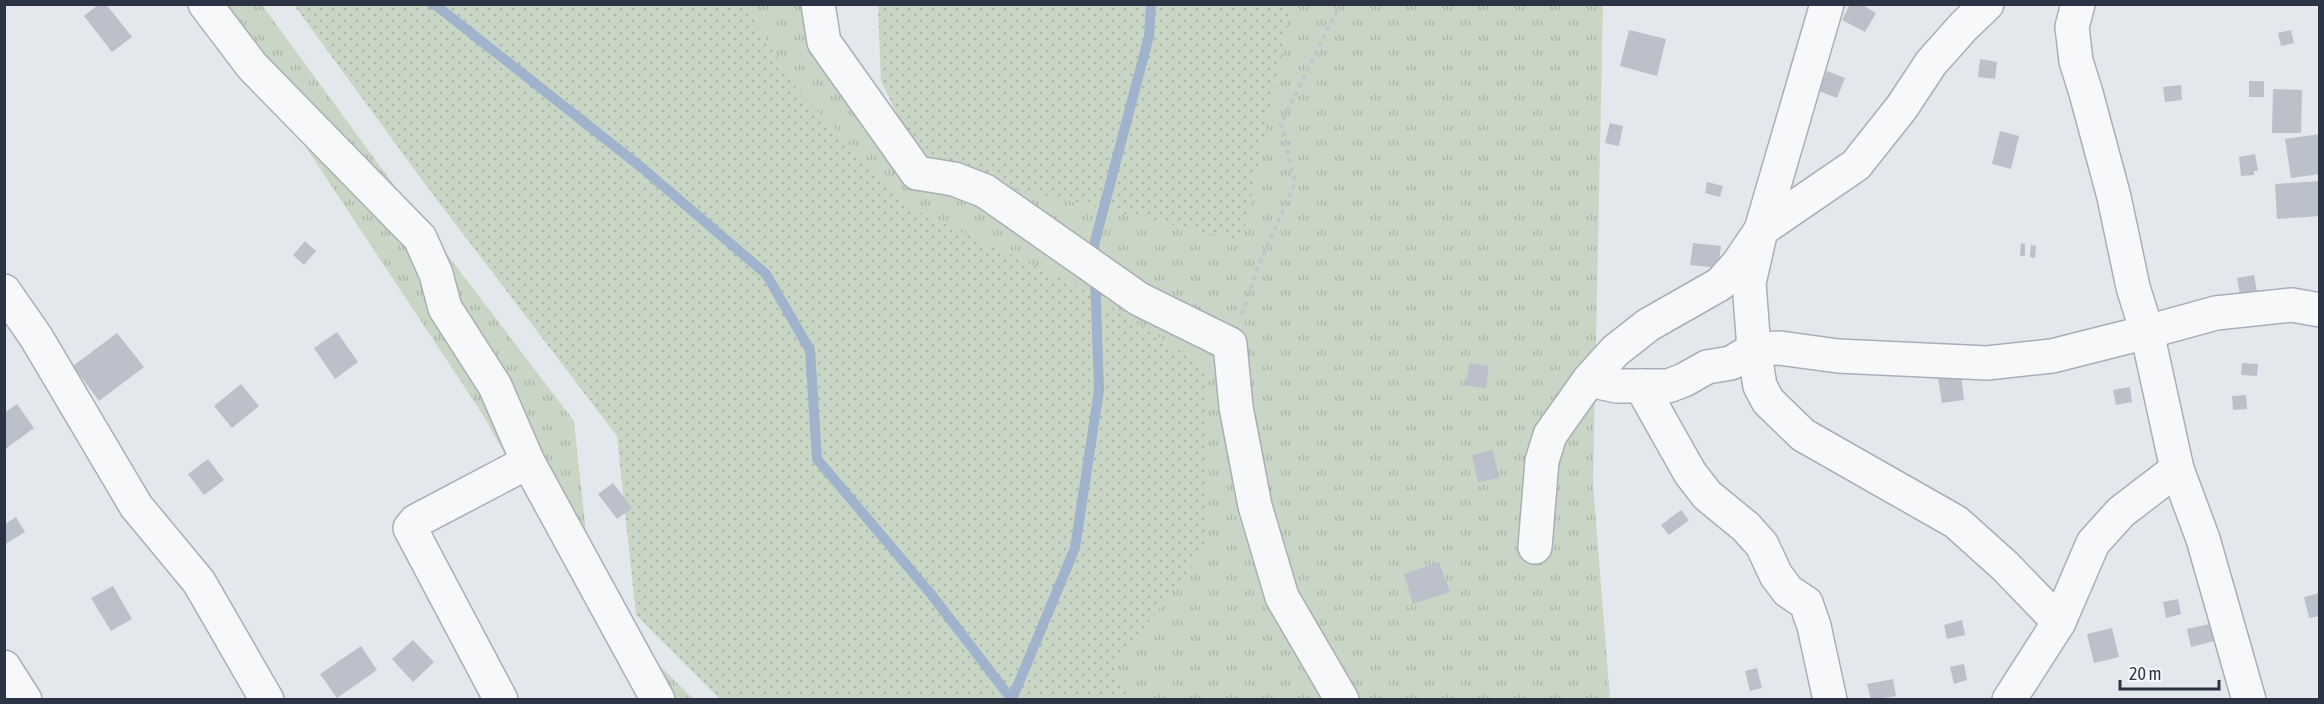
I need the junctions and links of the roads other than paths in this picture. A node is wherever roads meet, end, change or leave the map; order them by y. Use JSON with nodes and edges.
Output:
{"nodes":[{"id":1,"x":205,"y":4,"type":"edge"},
{"id":2,"x":818,"y":4,"type":"edge"},
{"id":3,"x":1827,"y":4,"type":"edge"},
{"id":4,"x":1987,"y":4,"type":"edge"},
{"id":5,"x":2078,"y":4,"type":"edge"},
{"id":6,"x":1761,"y":230,"type":"junction"},
{"id":7,"x":4,"y":291,"type":"edge"},
{"id":8,"x":2319,"y":310,"type":"edge"},
{"id":9,"x":2147,"y":332,"type":"junction"},
{"id":10,"x":1754,"y":349,"type":"junction"},
{"id":11,"x":1589,"y":380,"type":"junction"},
{"id":12,"x":1641,"y":386,"type":"junction"},
{"id":13,"x":528,"y":462,"type":"junction"},
{"id":14,"x":2177,"y":469,"type":"junction"},
{"id":15,"x":1535,"y":547,"type":"dead end"},
{"id":16,"x":2059,"y":622,"type":"junction"},
{"id":17,"x":4,"y":667,"type":"edge"},
{"id":18,"x":25,"y":699,"type":"edge"},
{"id":19,"x":267,"y":699,"type":"edge"},
{"id":20,"x":501,"y":699,"type":"edge"},
{"id":21,"x":658,"y":699,"type":"edge"},
{"id":22,"x":1342,"y":699,"type":"edge"},
{"id":23,"x":1830,"y":699,"type":"edge"},
{"id":24,"x":2008,"y":699,"type":"edge"},
{"id":25,"x":2249,"y":699,"type":"edge"}],
"edges":[{"from":1,"to":13,"type":"street"},
{"from":2,"to":22,"type":"street"},
{"from":3,"to":6,"type":"street"},
{"from":4,"to":6,"type":"street"},
{"from":5,"to":9,"type":"street"},
{"from":6,"to":10,"type":"street"},
{"from":6,"to":11,"type":"street"},
{"from":7,"to":19,"type":"street"},
{"from":8,"to":9,"type":"street"},
{"from":9,"to":10,"type":"street"},
{"from":9,"to":14,"type":"street"},
{"from":10,"to":12,"type":"street"},
{"from":10,"to":16,"type":"street"},
{"from":11,"to":12,"type":"street"},
{"from":11,"to":15,"type":"street"},
{"from":12,"to":23,"type":"street"},
{"from":13,"to":20,"type":"street"},
{"from":13,"to":21,"type":"street"},
{"from":14,"to":16,"type":"street"},
{"from":14,"to":25,"type":"street"},
{"from":16,"to":24,"type":"street"},
{"from":17,"to":18,"type":"street"}]}
